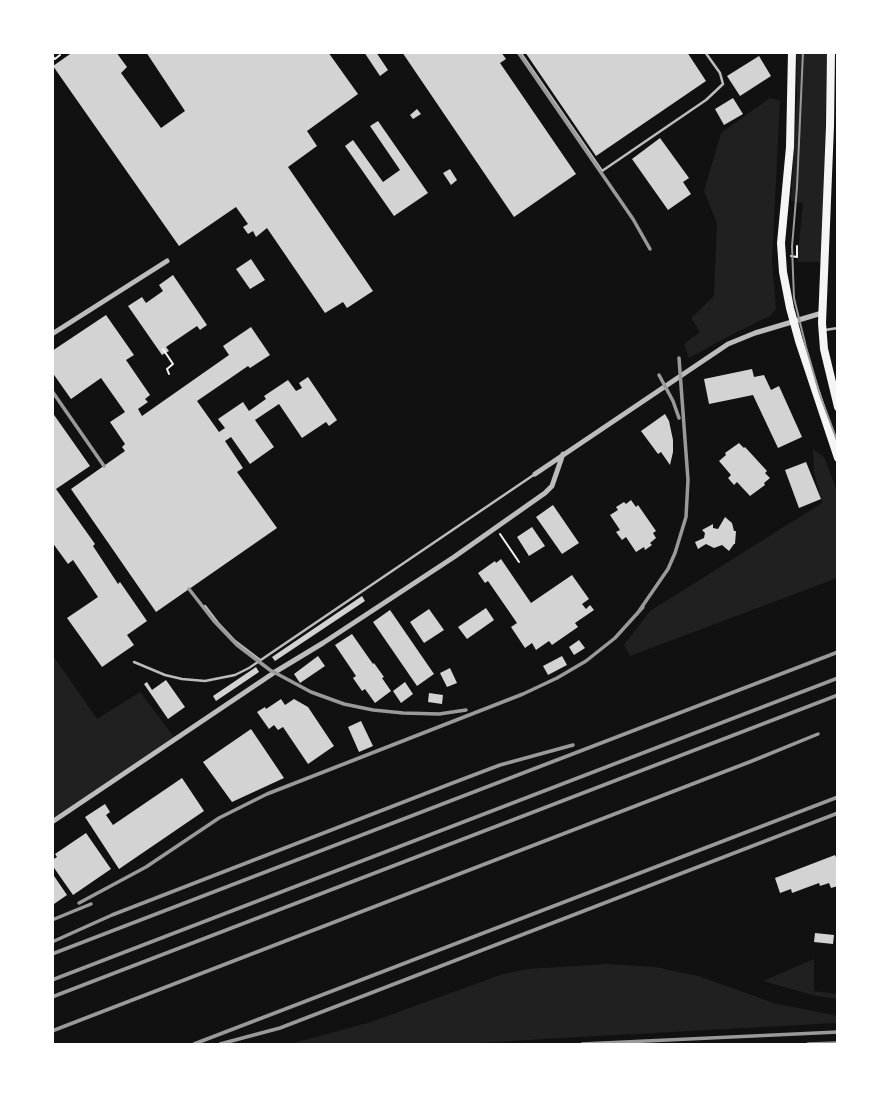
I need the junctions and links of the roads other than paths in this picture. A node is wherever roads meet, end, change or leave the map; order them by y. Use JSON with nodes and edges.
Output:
{"nodes":[{"id":1,"x":520,"y":52,"type":"edge"},
{"id":2,"x":792,"y":52,"type":"edge"},
{"id":3,"x":831,"y":52,"type":"edge"},
{"id":4,"x":705,"y":53,"type":"edge"},
{"id":5,"x":834,"y":102,"type":"edge"},
{"id":6,"x":167,"y":261,"type":"dead end"},
{"id":7,"x":822,"y":313,"type":"junction"},
{"id":8,"x":793,"y":321,"type":"junction"},
{"id":9,"x":838,"y":328,"type":"edge"},
{"id":10,"x":822,"y":331,"type":"junction"},
{"id":11,"x":52,"y":334,"type":"edge"},
{"id":12,"x":838,"y":407,"type":"edge"},
{"id":13,"x":563,"y":454,"type":"junction"},
{"id":14,"x":838,"y":458,"type":"edge"},
{"id":15,"x":536,"y":474,"type":"joint"},
{"id":16,"x":205,"y":606,"type":"dead end"},
{"id":17,"x":260,"y":660,"type":"junction"},
{"id":18,"x":134,"y":662,"type":"dead end"},
{"id":19,"x":52,"y":822,"type":"edge"}],
"edges":[{"from":1,"to":4,"type":"lane"},
{"from":2,"to":8,"type":"main road"},
{"from":3,"to":5,"type":"main road"},
{"from":5,"to":7,"type":"main road"},
{"from":6,"to":11,"type":"street"},
{"from":7,"to":8,"type":"street"},
{"from":7,"to":10,"type":"main road"},
{"from":8,"to":13,"type":"street"},
{"from":8,"to":14,"type":"main road"},
{"from":9,"to":10,"type":"lane"},
{"from":10,"to":12,"type":"main road"},
{"from":13,"to":15,"type":"street"},
{"from":13,"to":19,"type":"street"},
{"from":15,"to":17,"type":"lane"},
{"from":16,"to":17,"type":"lane"},
{"from":17,"to":18,"type":"lane"}]}
